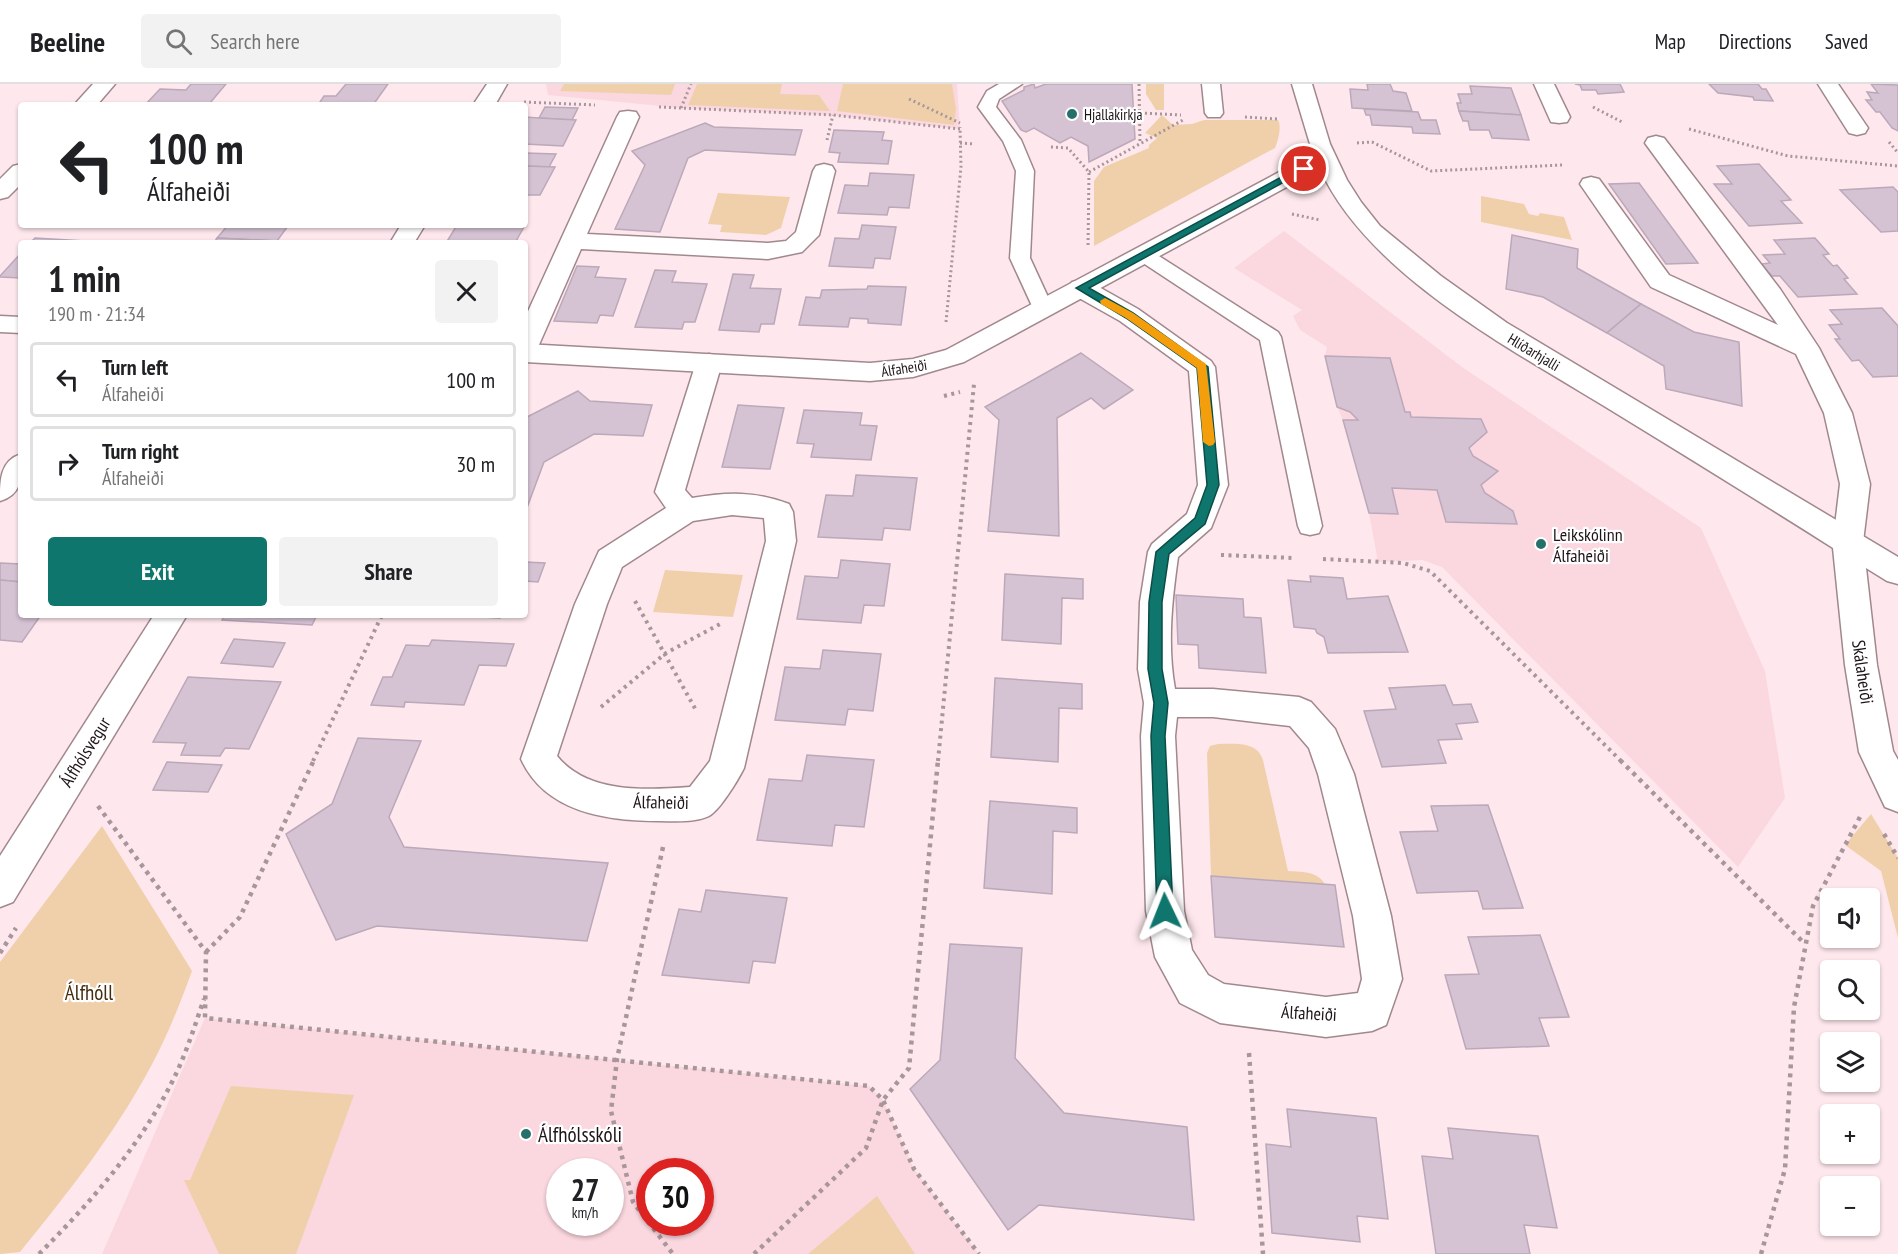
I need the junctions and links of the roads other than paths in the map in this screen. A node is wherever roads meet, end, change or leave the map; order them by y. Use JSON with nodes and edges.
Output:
{"nodes":[{"id":1,"x":105,"y":84,"type":"edge"},
{"id":2,"x":497,"y":84,"type":"edge"},
{"id":3,"x":1013,"y":84,"type":"edge"},
{"id":4,"x":1211,"y":84,"type":"edge"},
{"id":5,"x":1302,"y":84,"type":"edge"},
{"id":6,"x":1544,"y":84,"type":"edge"},
{"id":7,"x":1828,"y":84,"type":"edge"},
{"id":8,"x":88,"y":102,"type":"edge"},
{"id":9,"x":486,"y":102,"type":"edge"},
{"id":10,"x":639,"y":112,"type":"road end"},
{"id":11,"x":1214,"y":113,"type":"dead end"},
{"id":12,"x":1558,"y":117,"type":"dead end"},
{"id":13,"x":1857,"y":128,"type":"dead end"},
{"id":14,"x":1656,"y":143,"type":"dead end"},
{"id":15,"x":1324,"y":157,"type":"junction"},
{"id":16,"x":824,"y":171,"type":"dead end"},
{"id":17,"x":18,"y":174,"type":"edge"},
{"id":18,"x":1591,"y":184,"type":"dead end"},
{"id":19,"x":0,"y":192,"type":"edge"},
{"id":20,"x":572,"y":241,"type":"junction"},
{"id":21,"x":1144,"y":255,"type":"junction"},
{"id":22,"x":1082,"y":288,"type":"junction"},
{"id":23,"x":1043,"y":309,"type":"junction"},
{"id":24,"x":0,"y":324,"type":"edge"},
{"id":25,"x":18,"y":325,"type":"edge"},
{"id":26,"x":528,"y":340,"type":"edge"},
{"id":27,"x":1806,"y":348,"type":"junction"},
{"id":28,"x":528,"y":353,"type":"edge"},
{"id":29,"x":709,"y":363,"type":"junction"},
{"id":30,"x":18,"y":468,"type":"edge"},
{"id":31,"x":0,"y":490,"type":"edge"},
{"id":32,"x":685,"y":511,"type":"junction"},
{"id":33,"x":1310,"y":526,"type":"dead end"},
{"id":34,"x":1848,"y":542,"type":"junction"},
{"id":35,"x":1898,"y":572,"type":"edge"},
{"id":36,"x":169,"y":618,"type":"edge"},
{"id":37,"x":1161,"y":703,"type":"junction"},
{"id":38,"x":1898,"y":796,"type":"edge"},
{"id":39,"x":0,"y":889,"type":"edge"}],
"edges":[{"from":1,"to":8,"type":"street"},
{"from":2,"to":9,"type":"street"},
{"from":3,"to":23,"type":"lane"},
{"from":4,"to":11,"type":"lane"},
{"from":5,"to":15,"type":"street","name":"Hlíðarhjalli"},
{"from":6,"to":12,"type":"street"},
{"from":7,"to":13,"type":"street"},
{"from":10,"to":20,"type":"street"},
{"from":14,"to":27,"type":"street"},
{"from":15,"to":21,"type":"street","name":"Álfaheiði"},
{"from":15,"to":34,"type":"street","name":"Hlíðarhjalli"},
{"from":16,"to":20,"type":"street"},
{"from":17,"to":19,"type":"street"},
{"from":18,"to":27,"type":"street"},
{"from":20,"to":26,"type":"street"},
{"from":21,"to":22,"type":"street","name":"Álfaheiði"},
{"from":21,"to":33,"type":"lane"},
{"from":22,"to":23,"type":"street","name":"Álfaheiði"},
{"from":22,"to":37,"type":"street","name":"Álfaheiði"},
{"from":23,"to":29,"type":"street","name":"Álfaheiði"},
{"from":24,"to":25,"type":"street"},
{"from":27,"to":34,"type":"street"},
{"from":28,"to":29,"type":"street","name":"Álfaheiði"},
{"from":29,"to":32,"type":"street"},
{"from":30,"to":31,"type":"street"},
{"from":32,"to":32,"type":"street","name":"Álfaheiði"},
{"from":34,"to":35,"type":"street","name":"Hlíðarhjalli"},
{"from":34,"to":38,"type":"street","name":"Skálaheiði"},
{"from":36,"to":39,"type":"street","name":"Álfhólsvegur"},
{"from":37,"to":37,"type":"street","name":"Álfaheiði"}]}
